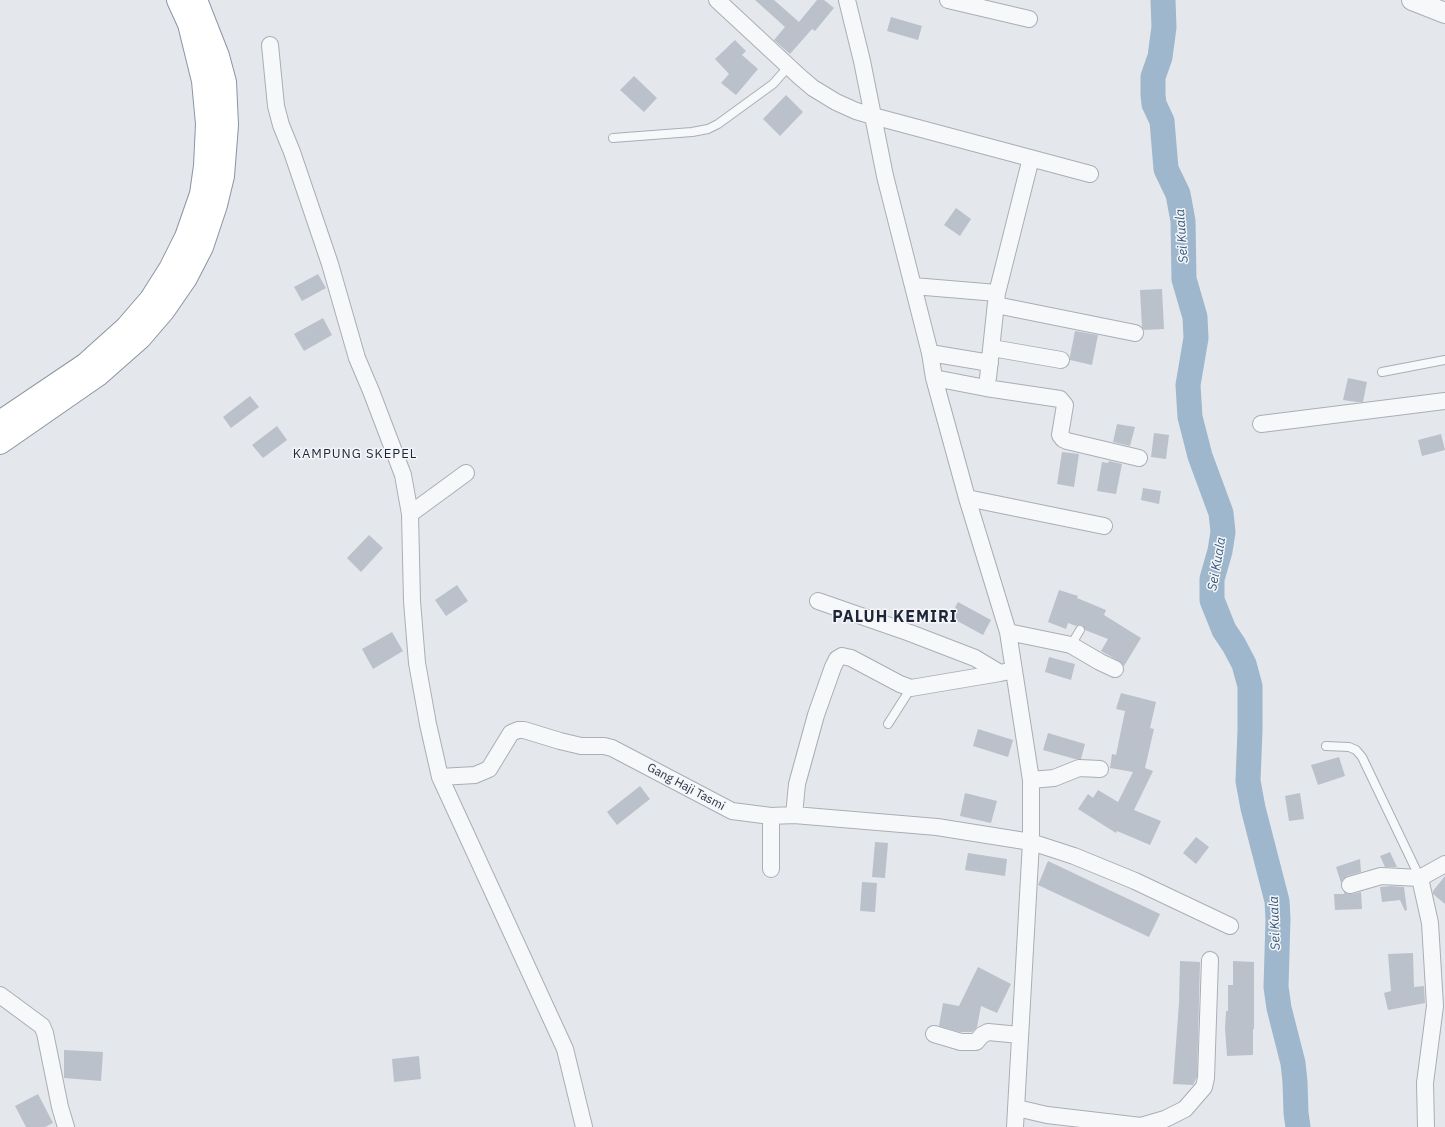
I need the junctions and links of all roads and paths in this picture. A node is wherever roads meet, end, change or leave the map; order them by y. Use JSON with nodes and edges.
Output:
{"nodes":[{"id":1,"x":178,"y":0,"type":"edge"},
{"id":2,"x":196,"y":0,"type":"edge"},
{"id":3,"x":717,"y":0,"type":"edge"},
{"id":4,"x":948,"y":0,"type":"edge"},
{"id":5,"x":1412,"y":0,"type":"edge"},
{"id":6,"x":846,"y":1,"type":"edge"},
{"id":7,"x":1445,"y":13,"type":"edge"},
{"id":8,"x":1029,"y":19,"type":"dead end"},
{"id":9,"x":270,"y":45,"type":"dead end"},
{"id":10,"x":789,"y":66,"type":"junction"},
{"id":11,"x":873,"y":116,"type":"junction"},
{"id":12,"x":613,"y":138,"type":"dead end"},
{"id":13,"x":1031,"y":158,"type":"junction"},
{"id":14,"x":1090,"y":174,"type":"dead end"},
{"id":15,"x":913,"y":286,"type":"junction"},
{"id":16,"x":997,"y":299,"type":"junction"},
{"id":17,"x":1134,"y":333,"type":"dead end"},
{"id":18,"x":930,"y":353,"type":"junction"},
{"id":19,"x":1061,"y":360,"type":"dead end"},
{"id":20,"x":1445,"y":360,"type":"edge"},
{"id":21,"x":990,"y":363,"type":"junction"},
{"id":22,"x":1382,"y":372,"type":"dead end"},
{"id":23,"x":934,"y":378,"type":"junction"},
{"id":24,"x":1445,"y":401,"type":"edge"},
{"id":25,"x":0,"y":422,"type":"edge"},
{"id":26,"x":1260,"y":424,"type":"dead end"},
{"id":27,"x":0,"y":442,"type":"edge"},
{"id":28,"x":1139,"y":458,"type":"dead end"},
{"id":29,"x":466,"y":473,"type":"dead end"},
{"id":30,"x":967,"y":498,"type":"junction"},
{"id":31,"x":410,"y":514,"type":"junction"},
{"id":32,"x":1104,"y":526,"type":"dead end"},
{"id":33,"x":818,"y":601,"type":"dead end"},
{"id":34,"x":1080,"y":630,"type":"dead end"},
{"id":35,"x":1008,"y":632,"type":"junction"},
{"id":36,"x":1071,"y":645,"type":"junction"},
{"id":37,"x":1115,"y":669,"type":"dead end"},
{"id":38,"x":1007,"y":672,"type":"junction"},
{"id":39,"x":911,"y":688,"type":"junction"},
{"id":40,"x":888,"y":724,"type":"dead end"},
{"id":41,"x":1326,"y":746,"type":"dead end"},
{"id":42,"x":1100,"y":769,"type":"dead end"},
{"id":43,"x":440,"y":777,"type":"junction"},
{"id":44,"x":1031,"y":780,"type":"junction"},
{"id":45,"x":794,"y":815,"type":"junction"},
{"id":46,"x":771,"y":816,"type":"junction"},
{"id":47,"x":1031,"y":842,"type":"junction"},
{"id":48,"x":1445,"y":864,"type":"edge"},
{"id":49,"x":771,"y":869,"type":"dead end"},
{"id":50,"x":1420,"y":878,"type":"junction"},
{"id":51,"x":1350,"y":884,"type":"dead end"},
{"id":52,"x":1230,"y":926,"type":"dead end"},
{"id":53,"x":1210,"y":960,"type":"dead end"},
{"id":54,"x":0,"y":995,"type":"edge"},
{"id":55,"x":934,"y":1034,"type":"dead end"},
{"id":56,"x":1020,"y":1035,"type":"junction"},
{"id":57,"x":1017,"y":1108,"type":"junction"},
{"id":58,"x":66,"y":1127,"type":"edge"},
{"id":59,"x":584,"y":1127,"type":"edge"},
{"id":60,"x":1015,"y":1127,"type":"edge"},
{"id":61,"x":1426,"y":1127,"type":"edge"}],
"edges":[{"from":1,"to":25,"type":"highway"},
{"from":2,"to":27,"type":"highway"},
{"from":3,"to":10,"type":"street"},
{"from":4,"to":8,"type":"street"},
{"from":5,"to":7,"type":"street"},
{"from":6,"to":11,"type":"street"},
{"from":9,"to":31,"type":"street"},
{"from":10,"to":11,"type":"street"},
{"from":10,"to":12,"type":"lane"},
{"from":11,"to":13,"type":"street"},
{"from":11,"to":15,"type":"street"},
{"from":13,"to":14,"type":"street"},
{"from":13,"to":16,"type":"street"},
{"from":15,"to":16,"type":"street"},
{"from":15,"to":18,"type":"street"},
{"from":16,"to":17,"type":"street"},
{"from":16,"to":21,"type":"street"},
{"from":18,"to":21,"type":"street"},
{"from":18,"to":23,"type":"street"},
{"from":19,"to":21,"type":"street"},
{"from":20,"to":22,"type":"lane"},
{"from":23,"to":28,"type":"street"},
{"from":23,"to":30,"type":"street"},
{"from":24,"to":26,"type":"street"},
{"from":29,"to":31,"type":"street"},
{"from":30,"to":32,"type":"street"},
{"from":30,"to":35,"type":"street"},
{"from":31,"to":43,"type":"street"},
{"from":33,"to":38,"type":"street"},
{"from":34,"to":36,"type":"lane"},
{"from":35,"to":36,"type":"street"},
{"from":35,"to":38,"type":"street"},
{"from":36,"to":37,"type":"street"},
{"from":38,"to":39,"type":"street"},
{"from":38,"to":44,"type":"street"},
{"from":39,"to":40,"type":"lane"},
{"from":39,"to":45,"type":"street"},
{"from":41,"to":50,"type":"lane"},
{"from":42,"to":44,"type":"street"},
{"from":43,"to":46,"type":"street","name":"Gang Haji Tasmi"},
{"from":43,"to":59,"type":"street"},
{"from":44,"to":47,"type":"street"},
{"from":45,"to":46,"type":"street","name":"Gang Haji Tasmi"},
{"from":45,"to":47,"type":"street","name":"Gang Haji Tasmi"},
{"from":46,"to":49,"type":"street"},
{"from":47,"to":52,"type":"street","name":"Gang Haji Tasmi"},
{"from":47,"to":56,"type":"street"},
{"from":48,"to":50,"type":"street"},
{"from":50,"to":51,"type":"street"},
{"from":50,"to":61,"type":"street"},
{"from":53,"to":57,"type":"street"},
{"from":54,"to":58,"type":"street"},
{"from":55,"to":56,"type":"street"},
{"from":56,"to":57,"type":"street"},
{"from":57,"to":60,"type":"street"}]}
